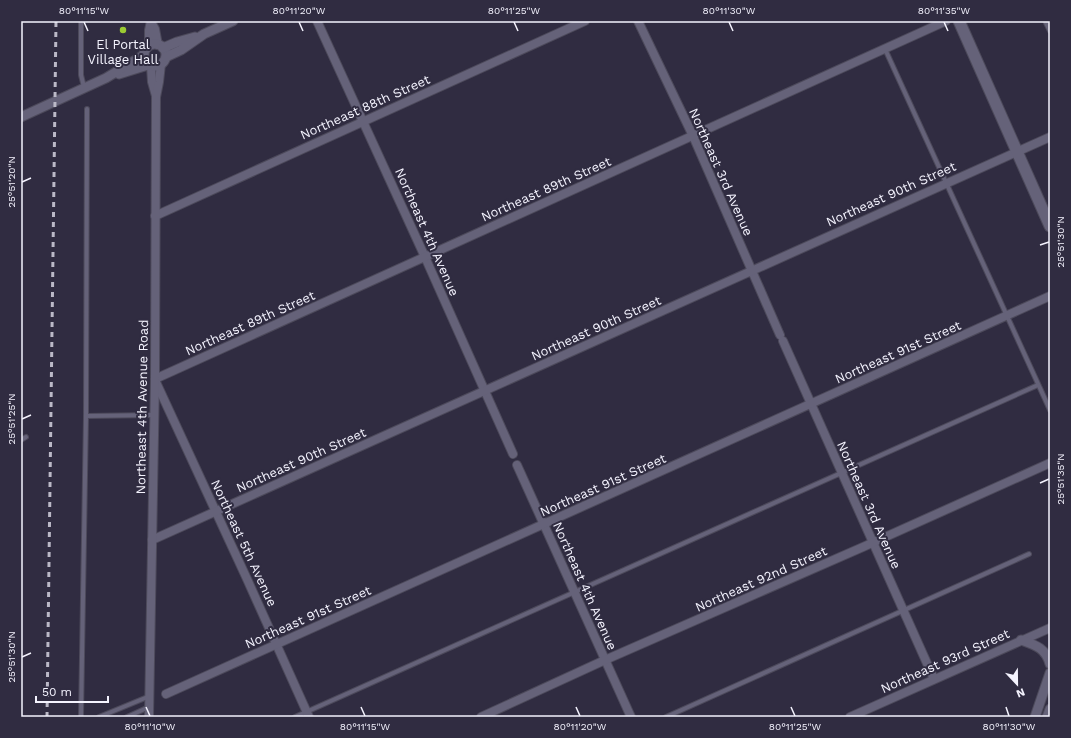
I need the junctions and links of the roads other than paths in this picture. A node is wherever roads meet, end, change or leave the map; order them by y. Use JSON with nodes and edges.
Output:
{"nodes":[{"id":1,"x":81,"y":21,"type":"edge"},
{"id":2,"x":233,"y":21,"type":"edge"},
{"id":3,"x":317,"y":21,"type":"edge"},
{"id":4,"x":585,"y":21,"type":"edge"},
{"id":5,"x":638,"y":21,"type":"edge"},
{"id":6,"x":946,"y":21,"type":"edge"},
{"id":7,"x":958,"y":21,"type":"edge"},
{"id":8,"x":1045,"y":21,"type":"edge"},
{"id":9,"x":151,"y":22,"type":"edge"},
{"id":10,"x":1050,"y":32,"type":"edge"},
{"id":11,"x":204,"y":34,"type":"junction"},
{"id":12,"x":157,"y":46,"type":"junction"},
{"id":13,"x":885,"y":49,"type":"junction"},
{"id":14,"x":144,"y":55,"type":"junction"},
{"id":15,"x":163,"y":61,"type":"junction"},
{"id":16,"x":150,"y":65,"type":"junction"},
{"id":17,"x":106,"y":78,"type":"junction"},
{"id":18,"x":84,"y":88,"type":"junction"},
{"id":19,"x":156,"y":97,"type":"junction"},
{"id":20,"x":87,"y":109,"type":"dead end"},
{"id":21,"x":21,"y":117,"type":"edge"},
{"id":22,"x":363,"y":122,"type":"junction"},
{"id":23,"x":693,"y":136,"type":"junction"},
{"id":24,"x":1050,"y":137,"type":"edge"},
{"id":25,"x":1017,"y":152,"type":"junction"},
{"id":26,"x":946,"y":183,"type":"junction"},
{"id":27,"x":155,"y":216,"type":"junction"},
{"id":28,"x":1050,"y":226,"type":"edge"},
{"id":29,"x":425,"y":257,"type":"junction"},
{"id":30,"x":752,"y":271,"type":"junction"},
{"id":31,"x":1050,"y":296,"type":"edge"},
{"id":32,"x":1007,"y":316,"type":"junction"},
{"id":33,"x":155,"y":379,"type":"junction"},
{"id":34,"x":1038,"y":385,"type":"junction"},
{"id":35,"x":485,"y":391,"type":"junction"},
{"id":36,"x":811,"y":404,"type":"junction"},
{"id":37,"x":1050,"y":410,"type":"edge"},
{"id":38,"x":154,"y":415,"type":"junction"},
{"id":39,"x":86,"y":416,"type":"junction"},
{"id":40,"x":26,"y":437,"type":"dead end"},
{"id":41,"x":21,"y":440,"type":"edge"},
{"id":42,"x":513,"y":454,"type":"dead end"},
{"id":43,"x":1050,"y":464,"type":"edge"},
{"id":44,"x":517,"y":465,"type":"dead end"},
{"id":45,"x":842,"y":473,"type":"junction"},
{"id":46,"x":216,"y":511,"type":"junction"},
{"id":47,"x":544,"y":525,"type":"junction"},
{"id":48,"x":152,"y":540,"type":"junction"},
{"id":49,"x":873,"y":543,"type":"junction"},
{"id":50,"x":1029,"y":554,"type":"dead end"},
{"id":51,"x":575,"y":592,"type":"junction"},
{"id":52,"x":904,"y":611,"type":"junction"},
{"id":53,"x":1050,"y":628,"type":"edge"},
{"id":54,"x":1021,"y":640,"type":"junction"},
{"id":55,"x":277,"y":644,"type":"junction"},
{"id":56,"x":606,"y":660,"type":"junction"},
{"id":57,"x":1050,"y":664,"type":"edge"},
{"id":58,"x":1050,"y":673,"type":"edge"},
{"id":59,"x":934,"y":678,"type":"junction"},
{"id":60,"x":166,"y":694,"type":"dead end"},
{"id":61,"x":150,"y":696,"type":"junction"},
{"id":62,"x":150,"y":707,"type":"junction"},
{"id":63,"x":1050,"y":709,"type":"edge"},
{"id":64,"x":308,"y":714,"type":"edge"},
{"id":65,"x":81,"y":717,"type":"edge"},
{"id":66,"x":99,"y":717,"type":"edge"},
{"id":67,"x":127,"y":717,"type":"edge"},
{"id":68,"x":150,"y":717,"type":"edge"},
{"id":69,"x":295,"y":717,"type":"edge"},
{"id":70,"x":481,"y":717,"type":"edge"},
{"id":71,"x":631,"y":717,"type":"edge"},
{"id":72,"x":666,"y":717,"type":"edge"},
{"id":73,"x":850,"y":717,"type":"edge"},
{"id":74,"x":1035,"y":717,"type":"edge"},
{"id":75,"x":1047,"y":717,"type":"edge"}],
"edges":[{"from":1,"to":18,"type":"lane"},
{"from":2,"to":11,"type":"street"},
{"from":3,"to":22,"type":"street","name":"Northeast 4th Avenue"},
{"from":4,"to":22,"type":"street","name":"Northeast 88th Street"},
{"from":5,"to":23,"type":"street","name":"Northeast 3rd Avenue"},
{"from":6,"to":13,"type":"street","name":"Northeast 89th Street"},
{"from":7,"to":25,"type":"main road"},
{"from":8,"to":10,"type":"lane"},
{"from":9,"to":12,"type":"street"},
{"from":11,"to":12,"type":"street"},
{"from":11,"to":15,"type":"street"},
{"from":12,"to":14,"type":"street"},
{"from":12,"to":15,"type":"street"},
{"from":13,"to":23,"type":"street","name":"Northeast 89th Street"},
{"from":13,"to":26,"type":"lane"},
{"from":14,"to":16,"type":"street"},
{"from":14,"to":17,"type":"street"},
{"from":15,"to":16,"type":"street"},
{"from":15,"to":19,"type":"street","name":"Northeast 4th Avenue Road"},
{"from":16,"to":17,"type":"street"},
{"from":16,"to":19,"type":"street","name":"Northeast 4th Avenue Road"},
{"from":17,"to":18,"type":"street"},
{"from":18,"to":21,"type":"street"},
{"from":19,"to":27,"type":"street","name":"Northeast 4th Avenue Road"},
{"from":20,"to":39,"type":"lane"},
{"from":22,"to":27,"type":"street","name":"Northeast 88th Street"},
{"from":22,"to":29,"type":"street","name":"Northeast 4th Avenue"},
{"from":23,"to":29,"type":"street","name":"Northeast 89th Street"},
{"from":23,"to":30,"type":"street","name":"Northeast 3rd Avenue"},
{"from":24,"to":25,"type":"street","name":"Northeast 90th Street"},
{"from":25,"to":26,"type":"street","name":"Northeast 90th Street"},
{"from":25,"to":28,"type":"main road"},
{"from":26,"to":30,"type":"street","name":"Northeast 90th Street"},
{"from":26,"to":32,"type":"lane"},
{"from":27,"to":33,"type":"street","name":"Northeast 4th Avenue Road"},
{"from":29,"to":33,"type":"street","name":"Northeast 89th Street"},
{"from":29,"to":35,"type":"street","name":"Northeast 4th Avenue"},
{"from":30,"to":35,"type":"street","name":"Northeast 90th Street"},
{"from":30,"to":36,"type":"street","name":"Northeast 3rd Avenue"},
{"from":31,"to":32,"type":"street","name":"Northeast 91st Street"},
{"from":32,"to":34,"type":"lane"},
{"from":32,"to":36,"type":"street","name":"Northeast 91st Street"},
{"from":33,"to":38,"type":"street","name":"Northeast 4th Avenue Road"},
{"from":33,"to":46,"type":"street","name":"Northeast 5th Avenue"},
{"from":34,"to":37,"type":"lane"},
{"from":34,"to":45,"type":"lane"},
{"from":35,"to":42,"type":"street","name":"Northeast 4th Avenue"},
{"from":35,"to":46,"type":"street","name":"Northeast 90th Street"},
{"from":36,"to":45,"type":"street","name":"Northeast 3rd Avenue"},
{"from":36,"to":47,"type":"street","name":"Northeast 91st Street"},
{"from":38,"to":39,"type":"lane"},
{"from":38,"to":48,"type":"street","name":"Northeast 4th Avenue Road"},
{"from":39,"to":65,"type":"lane"},
{"from":40,"to":41,"type":"lane"},
{"from":43,"to":49,"type":"street","name":"Northeast 92nd Street"},
{"from":44,"to":47,"type":"street","name":"Northeast 4th Avenue"},
{"from":45,"to":49,"type":"street","name":"Northeast 3rd Avenue"},
{"from":45,"to":51,"type":"lane"},
{"from":46,"to":48,"type":"street","name":"Northeast 90th Street"},
{"from":46,"to":55,"type":"street","name":"Northeast 5th Avenue"},
{"from":47,"to":51,"type":"street","name":"Northeast 4th Avenue"},
{"from":47,"to":55,"type":"street","name":"Northeast 91st Street"},
{"from":48,"to":61,"type":"street","name":"Northeast 4th Avenue Road"},
{"from":49,"to":52,"type":"street","name":"Northeast 3rd Avenue"},
{"from":49,"to":56,"type":"street","name":"Northeast 92nd Street"},
{"from":50,"to":52,"type":"lane"},
{"from":51,"to":56,"type":"street","name":"Northeast 4th Avenue"},
{"from":51,"to":64,"type":"lane"},
{"from":52,"to":59,"type":"street","name":"Northeast 3rd Avenue"},
{"from":52,"to":72,"type":"lane"},
{"from":53,"to":54,"type":"street","name":"Northeast 93rd Street"},
{"from":54,"to":57,"type":"street"},
{"from":54,"to":59,"type":"street","name":"Northeast 93rd Street"},
{"from":55,"to":60,"type":"street","name":"Northeast 91st Street"},
{"from":55,"to":64,"type":"street","name":"Northeast 5th Avenue"},
{"from":56,"to":70,"type":"street","name":"Northeast 92nd Street"},
{"from":56,"to":71,"type":"street","name":"Northeast 4th Avenue"},
{"from":58,"to":74,"type":"street"},
{"from":59,"to":73,"type":"street","name":"Northeast 93rd Street"},
{"from":61,"to":62,"type":"street","name":"Northeast 4th Avenue Road"},
{"from":61,"to":66,"type":"lane"},
{"from":62,"to":67,"type":"lane"},
{"from":62,"to":68,"type":"street","name":"Northeast 4th Avenue Road"},
{"from":63,"to":75,"type":"street"},
{"from":64,"to":69,"type":"lane"}]}
